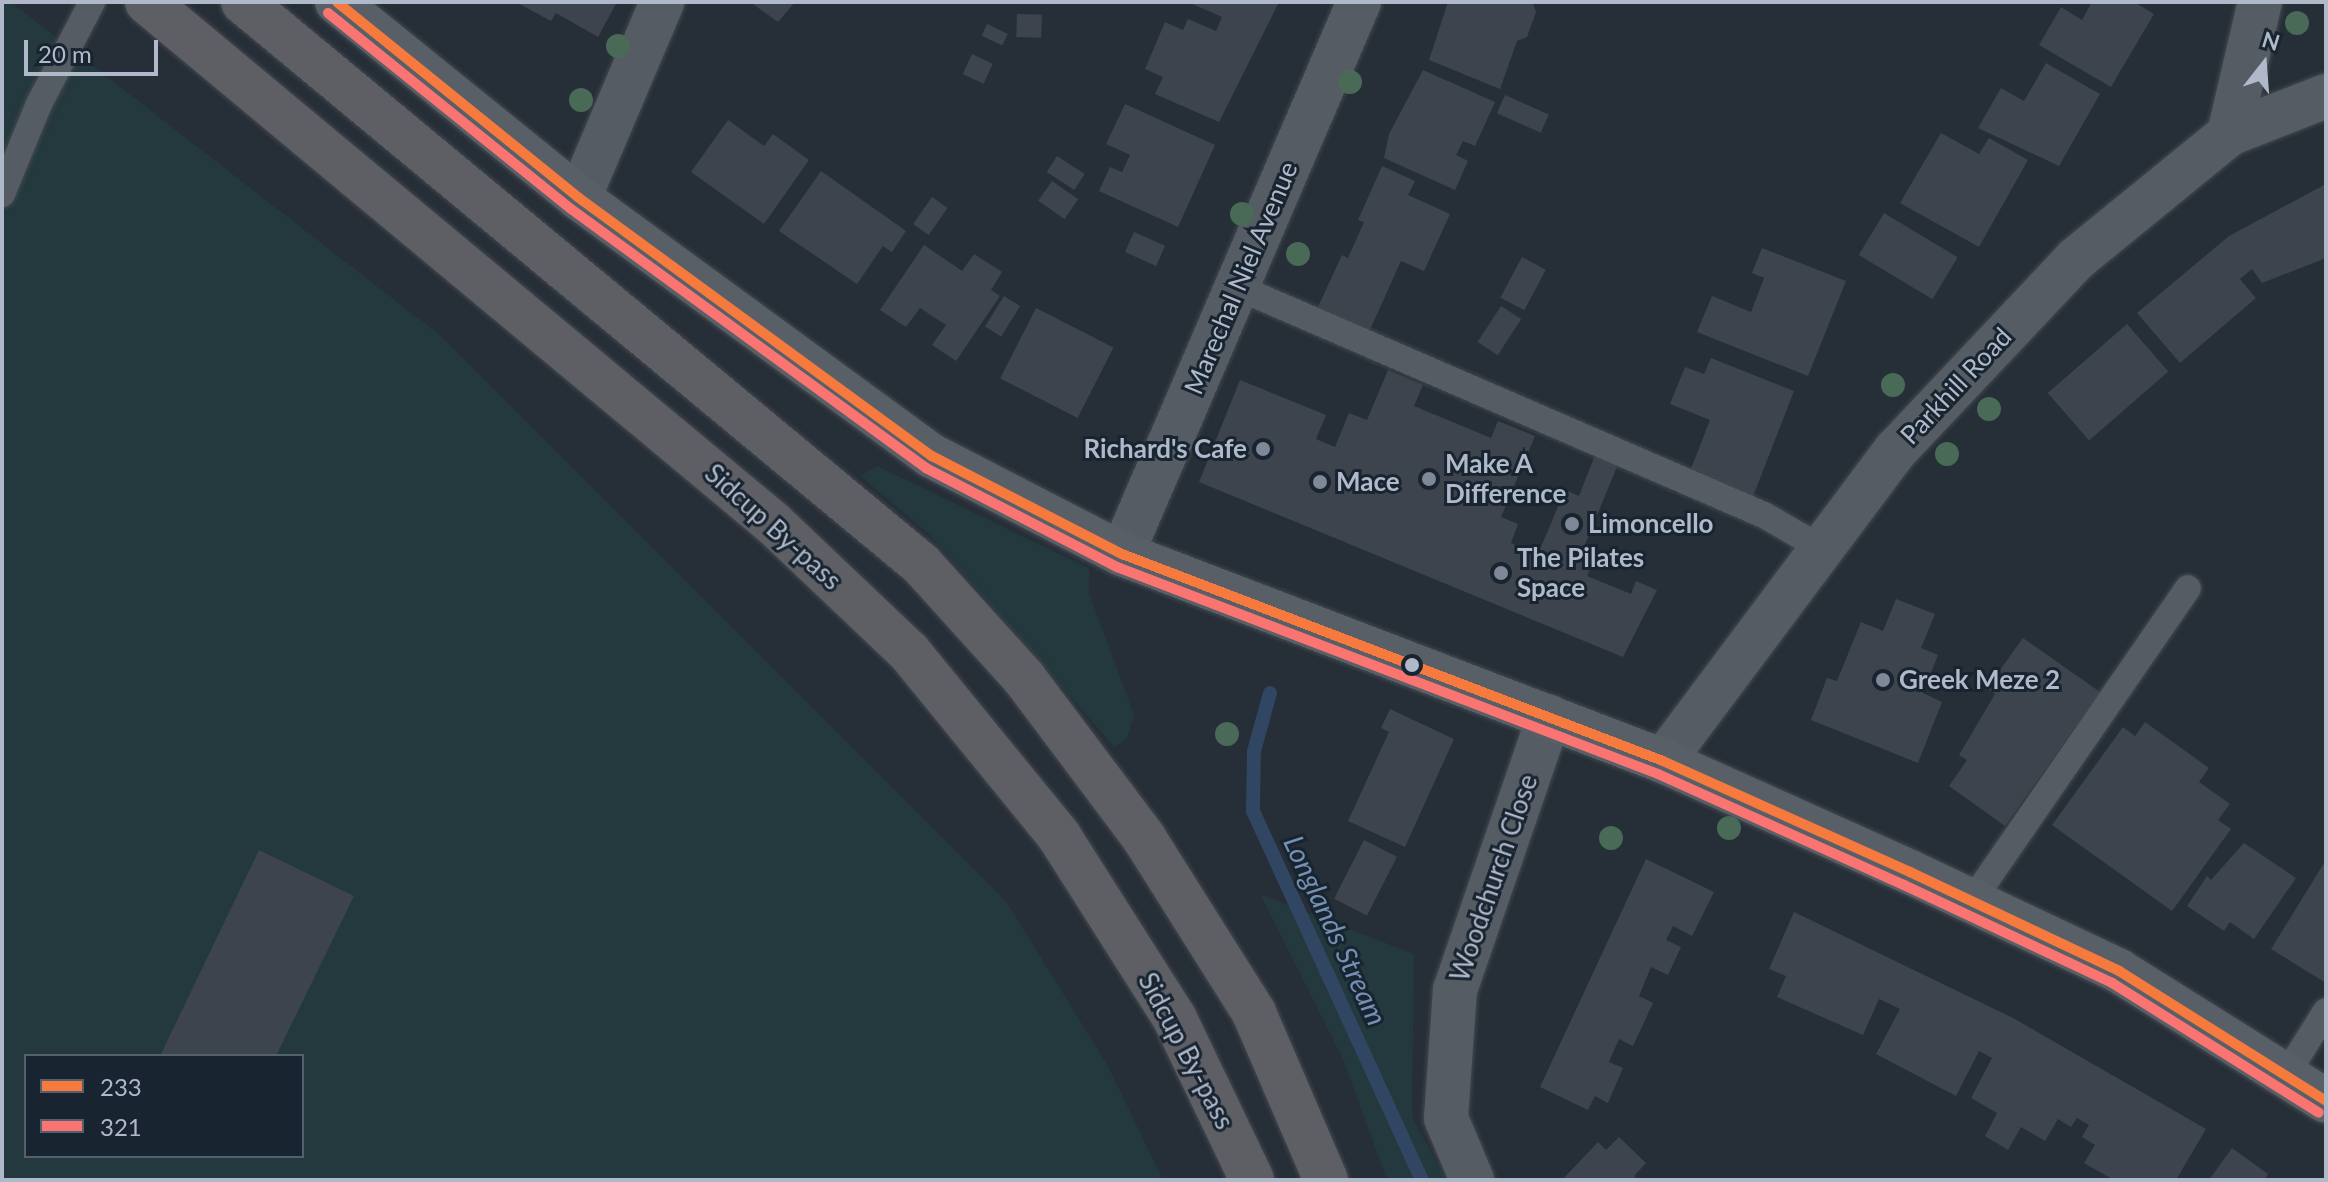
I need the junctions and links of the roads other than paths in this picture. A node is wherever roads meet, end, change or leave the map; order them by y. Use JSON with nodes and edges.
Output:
{"nodes":[{"id":1,"x":92,"y":2,"type":"edge"},
{"id":2,"x":147,"y":2,"type":"edge"},
{"id":3,"x":243,"y":2,"type":"edge"},
{"id":4,"x":337,"y":2,"type":"edge"},
{"id":5,"x":662,"y":2,"type":"edge"},
{"id":6,"x":1359,"y":2,"type":"edge"},
{"id":7,"x":2260,"y":2,"type":"edge"},
{"id":8,"x":2326,"y":96,"type":"edge"},
{"id":9,"x":2229,"y":134,"type":"junction"},
{"id":10,"x":2,"y":194,"type":"edge"},
{"id":11,"x":579,"y":198,"type":"junction"},
{"id":12,"x":1237,"y":287,"type":"junction"},
{"id":13,"x":1821,"y":548,"type":"junction"},
{"id":14,"x":1122,"y":554,"type":"junction"},
{"id":15,"x":2188,"y":588,"type":"dead end"},
{"id":16,"x":1549,"y":717,"type":"junction"},
{"id":17,"x":1663,"y":761,"type":"junction"},
{"id":18,"x":1972,"y":901,"type":"junction"},
{"id":19,"x":2326,"y":1011,"type":"edge"},
{"id":20,"x":2286,"y":1075,"type":"junction"},
{"id":21,"x":2326,"y":1101,"type":"edge"},
{"id":22,"x":1252,"y":1180,"type":"edge"},
{"id":23,"x":1326,"y":1180,"type":"edge"},
{"id":24,"x":1472,"y":1180,"type":"edge"}],
"edges":[{"from":1,"to":10,"type":"lane"},
{"from":2,"to":22,"type":"highway","name":"Sidcup By-pass"},
{"from":3,"to":23,"type":"highway"},
{"from":4,"to":11,"type":"main road"},
{"from":5,"to":11,"type":"street"},
{"from":6,"to":12,"type":"street","name":"Marechal Niel Avenue"},
{"from":7,"to":9,"type":"street"},
{"from":8,"to":9,"type":"street","name":"Parkhill Road"},
{"from":9,"to":13,"type":"street","name":"Parkhill Road"},
{"from":11,"to":14,"type":"main road"},
{"from":12,"to":13,"type":"lane"},
{"from":12,"to":14,"type":"street","name":"Marechal Niel Avenue"},
{"from":13,"to":17,"type":"street","name":"Parkhill Road"},
{"from":14,"to":16,"type":"main road"},
{"from":15,"to":18,"type":"lane"},
{"from":16,"to":17,"type":"main road"},
{"from":16,"to":24,"type":"street","name":"Woodchurch Close"},
{"from":17,"to":18,"type":"main road"},
{"from":18,"to":20,"type":"main road"},
{"from":19,"to":20,"type":"lane"},
{"from":20,"to":21,"type":"main road"}]}
